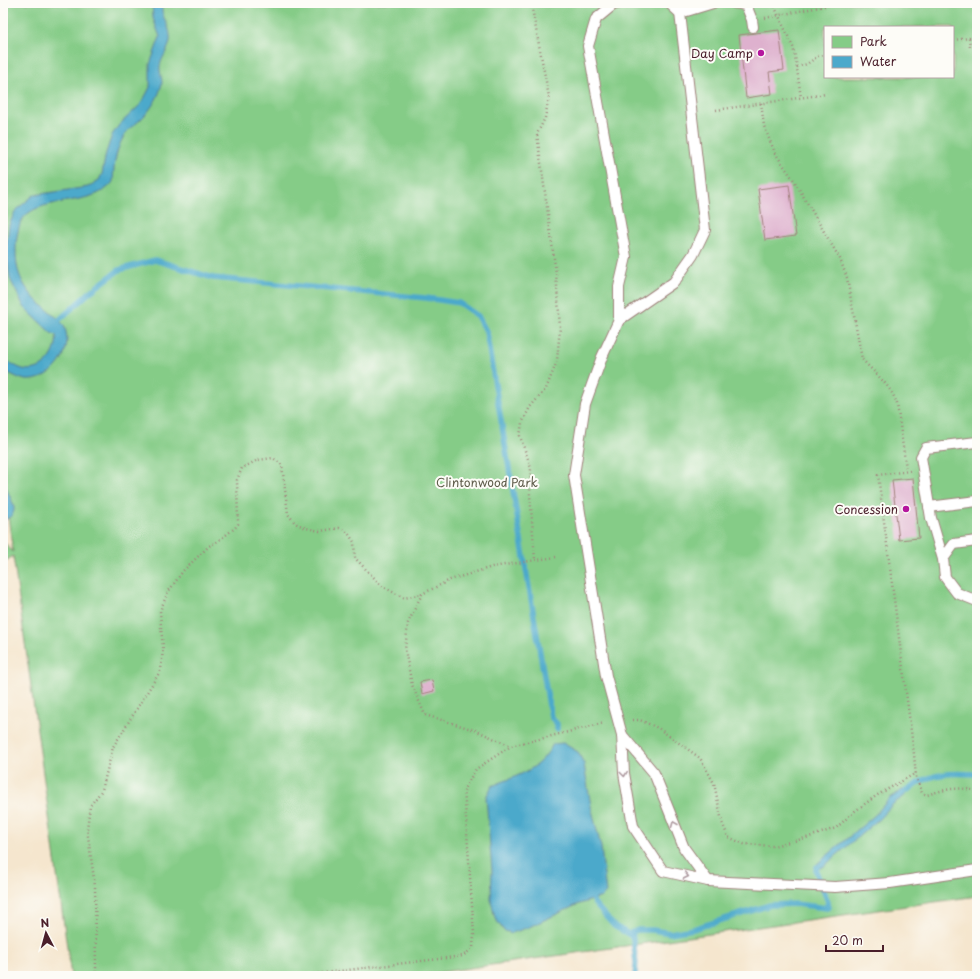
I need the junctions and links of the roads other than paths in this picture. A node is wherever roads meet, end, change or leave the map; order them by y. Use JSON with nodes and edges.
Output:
{"nodes":[{"id":1,"x":620,"y":3,"type":"edge"},
{"id":2,"x":669,"y":3,"type":"edge"},
{"id":3,"x":713,"y":3,"type":"edge"},
{"id":4,"x":734,"y":3,"type":"edge"},
{"id":5,"x":680,"y":13,"type":"junction"},
{"id":6,"x":753,"y":24,"type":"road end"},
{"id":7,"x":619,"y":320,"type":"junction"},
{"id":8,"x":977,"y":442,"type":"edge"},
{"id":9,"x":977,"y":501,"type":"edge"},
{"id":10,"x":929,"y":507,"type":"junction"},
{"id":11,"x":977,"y":541,"type":"edge"},
{"id":12,"x":943,"y":559,"type":"junction"},
{"id":13,"x":977,"y":601,"type":"edge"},
{"id":14,"x":622,"y":735,"type":"junction"},
{"id":15,"x":977,"y":870,"type":"edge"},
{"id":16,"x":708,"y":881,"type":"junction"}],
"edges":[{"from":1,"to":7,"type":"lane"},
{"from":2,"to":5,"type":"lane"},
{"from":3,"to":5,"type":"lane"},
{"from":4,"to":6,"type":"lane"},
{"from":5,"to":7,"type":"lane"},
{"from":7,"to":14,"type":"lane"},
{"from":8,"to":10,"type":"lane"},
{"from":9,"to":10,"type":"lane"},
{"from":10,"to":12,"type":"lane"},
{"from":11,"to":12,"type":"lane"},
{"from":12,"to":13,"type":"lane"},
{"from":16,"to":14,"type":"lane","one_way":true},
{"from":14,"to":16,"type":"lane","one_way":true},
{"from":15,"to":16,"type":"lane"}]}
